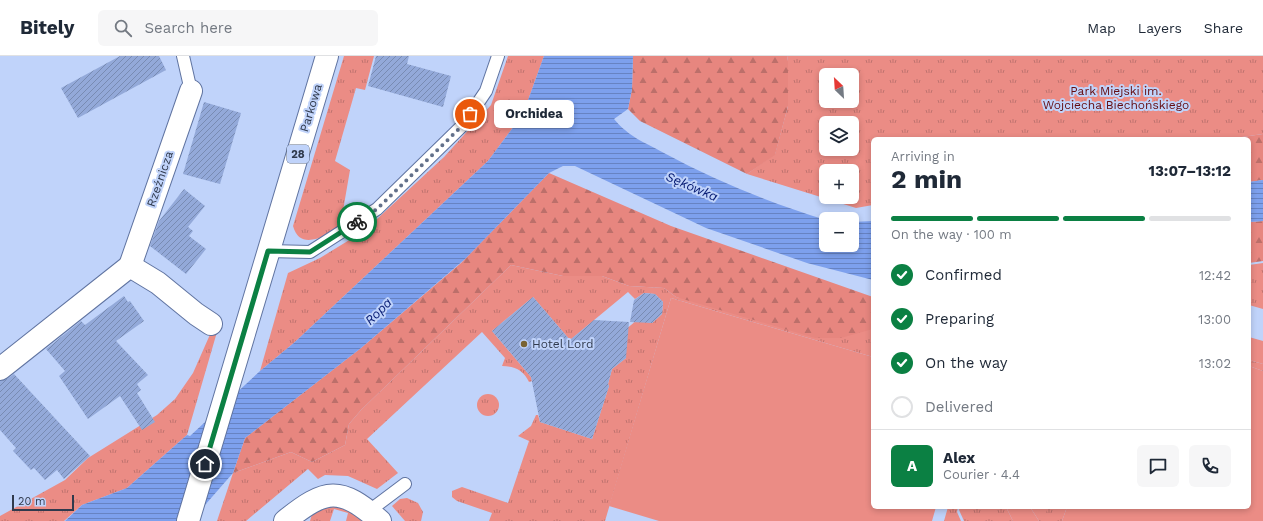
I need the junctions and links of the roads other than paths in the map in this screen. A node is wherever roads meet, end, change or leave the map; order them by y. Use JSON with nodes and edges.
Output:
{"nodes":[{"id":1,"x":184,"y":56,"type":"edge"},
{"id":2,"x":327,"y":56,"type":"edge"},
{"id":3,"x":498,"y":56,"type":"edge"},
{"id":4,"x":191,"y":92,"type":"joint"},
{"id":5,"x":268,"y":251,"type":"junction"},
{"id":6,"x":130,"y":266,"type":"junction"},
{"id":7,"x":211,"y":324,"type":"dead end"},
{"id":8,"x":0,"y":369,"type":"edge"},
{"id":9,"x":405,"y":484,"type":"dead end"},
{"id":10,"x":374,"y":516,"type":"edge"},
{"id":11,"x":188,"y":521,"type":"edge"},
{"id":12,"x":285,"y":521,"type":"edge"}],
"edges":[{"from":1,"to":4,"type":"lane"},
{"from":2,"to":5,"type":"street","name":"Parkowa","number":"28"},
{"from":3,"to":5,"type":"lane"},
{"from":4,"to":6,"type":"street","name":"Rzeźnicza"},
{"from":5,"to":11,"type":"street","name":"Parkowa","number":"28"},
{"from":6,"to":7,"type":"street"},
{"from":6,"to":8,"type":"street"},
{"from":9,"to":10,"type":"lane"},
{"from":10,"to":12,"type":"street"}]}
